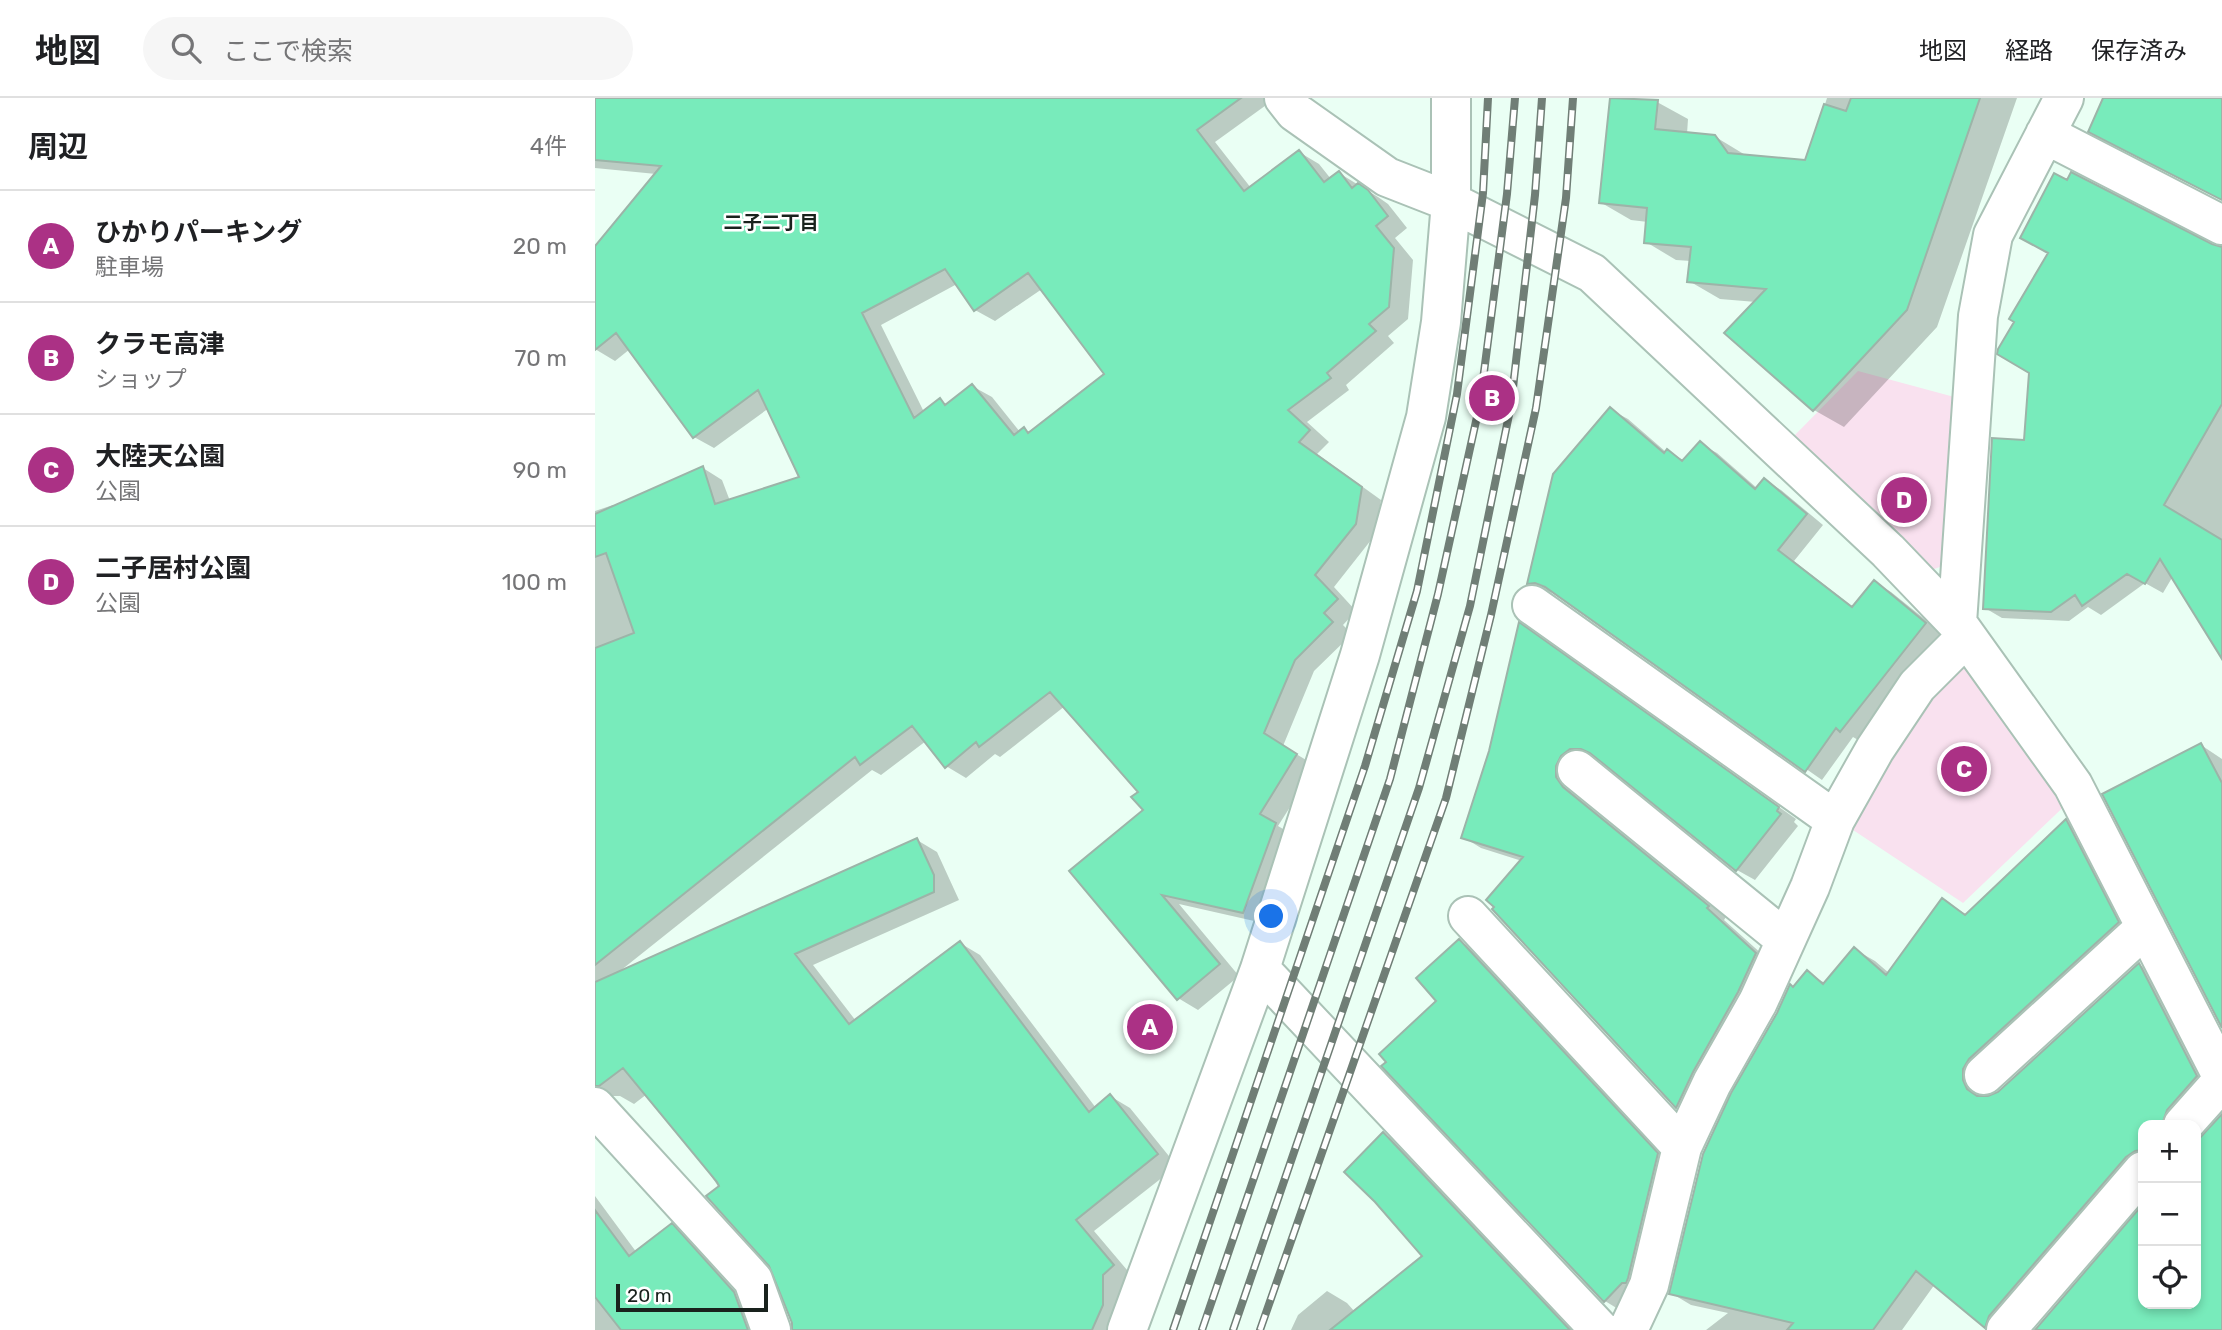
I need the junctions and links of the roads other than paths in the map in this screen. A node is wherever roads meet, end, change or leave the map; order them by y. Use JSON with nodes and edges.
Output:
{"nodes":[{"id":1,"x":1284,"y":98,"type":"edge"},
{"id":2,"x":1451,"y":98,"type":"edge"},
{"id":3,"x":2064,"y":98,"type":"edge"},
{"id":4,"x":2045,"y":134,"type":"junction"},
{"id":5,"x":1451,"y":202,"type":"junction"},
{"id":6,"x":2222,"y":225,"type":"edge"},
{"id":7,"x":1532,"y":605,"type":"dead end"},
{"id":8,"x":1961,"y":630,"type":"junction"},
{"id":9,"x":1577,"y":770,"type":"dead end"},
{"id":10,"x":1835,"y":820,"type":"junction"},
{"id":11,"x":1468,"y":916,"type":"dead end"},
{"id":12,"x":2146,"y":927,"type":"junction"},
{"id":13,"x":1786,"y":940,"type":"junction"},
{"id":14,"x":1260,"y":969,"type":"junction"},
{"id":15,"x":1984,"y":1075,"type":"dead end"},
{"id":16,"x":2222,"y":1079,"type":"edge"},
{"id":17,"x":595,"y":1107,"type":"edge"},
{"id":18,"x":2187,"y":1120,"type":"edge"},
{"id":19,"x":1682,"y":1147,"type":"junction"},
{"id":20,"x":2138,"y":1177,"type":"edge"},
{"id":21,"x":771,"y":1330,"type":"edge"},
{"id":22,"x":1127,"y":1330,"type":"edge"},
{"id":23,"x":1600,"y":1330,"type":"edge"},
{"id":24,"x":1628,"y":1330,"type":"edge"},
{"id":25,"x":2006,"y":1330,"type":"edge"}],
"edges":[{"from":1,"to":5,"type":"street"},
{"from":2,"to":5,"type":"street"},
{"from":3,"to":4,"type":"street"},
{"from":4,"to":6,"type":"street"},
{"from":4,"to":8,"type":"street"},
{"from":5,"to":8,"type":"street"},
{"from":5,"to":14,"type":"street"},
{"from":7,"to":10,"type":"street"},
{"from":8,"to":10,"type":"street"},
{"from":8,"to":12,"type":"street"},
{"from":9,"to":13,"type":"street"},
{"from":10,"to":13,"type":"street"},
{"from":11,"to":19,"type":"street"},
{"from":12,"to":15,"type":"street"},
{"from":12,"to":16,"type":"street"},
{"from":13,"to":19,"type":"street"},
{"from":14,"to":22,"type":"street"},
{"from":14,"to":23,"type":"street"},
{"from":16,"to":18,"type":"street"},
{"from":17,"to":21,"type":"street"},
{"from":19,"to":24,"type":"street"},
{"from":20,"to":25,"type":"street"}]}
